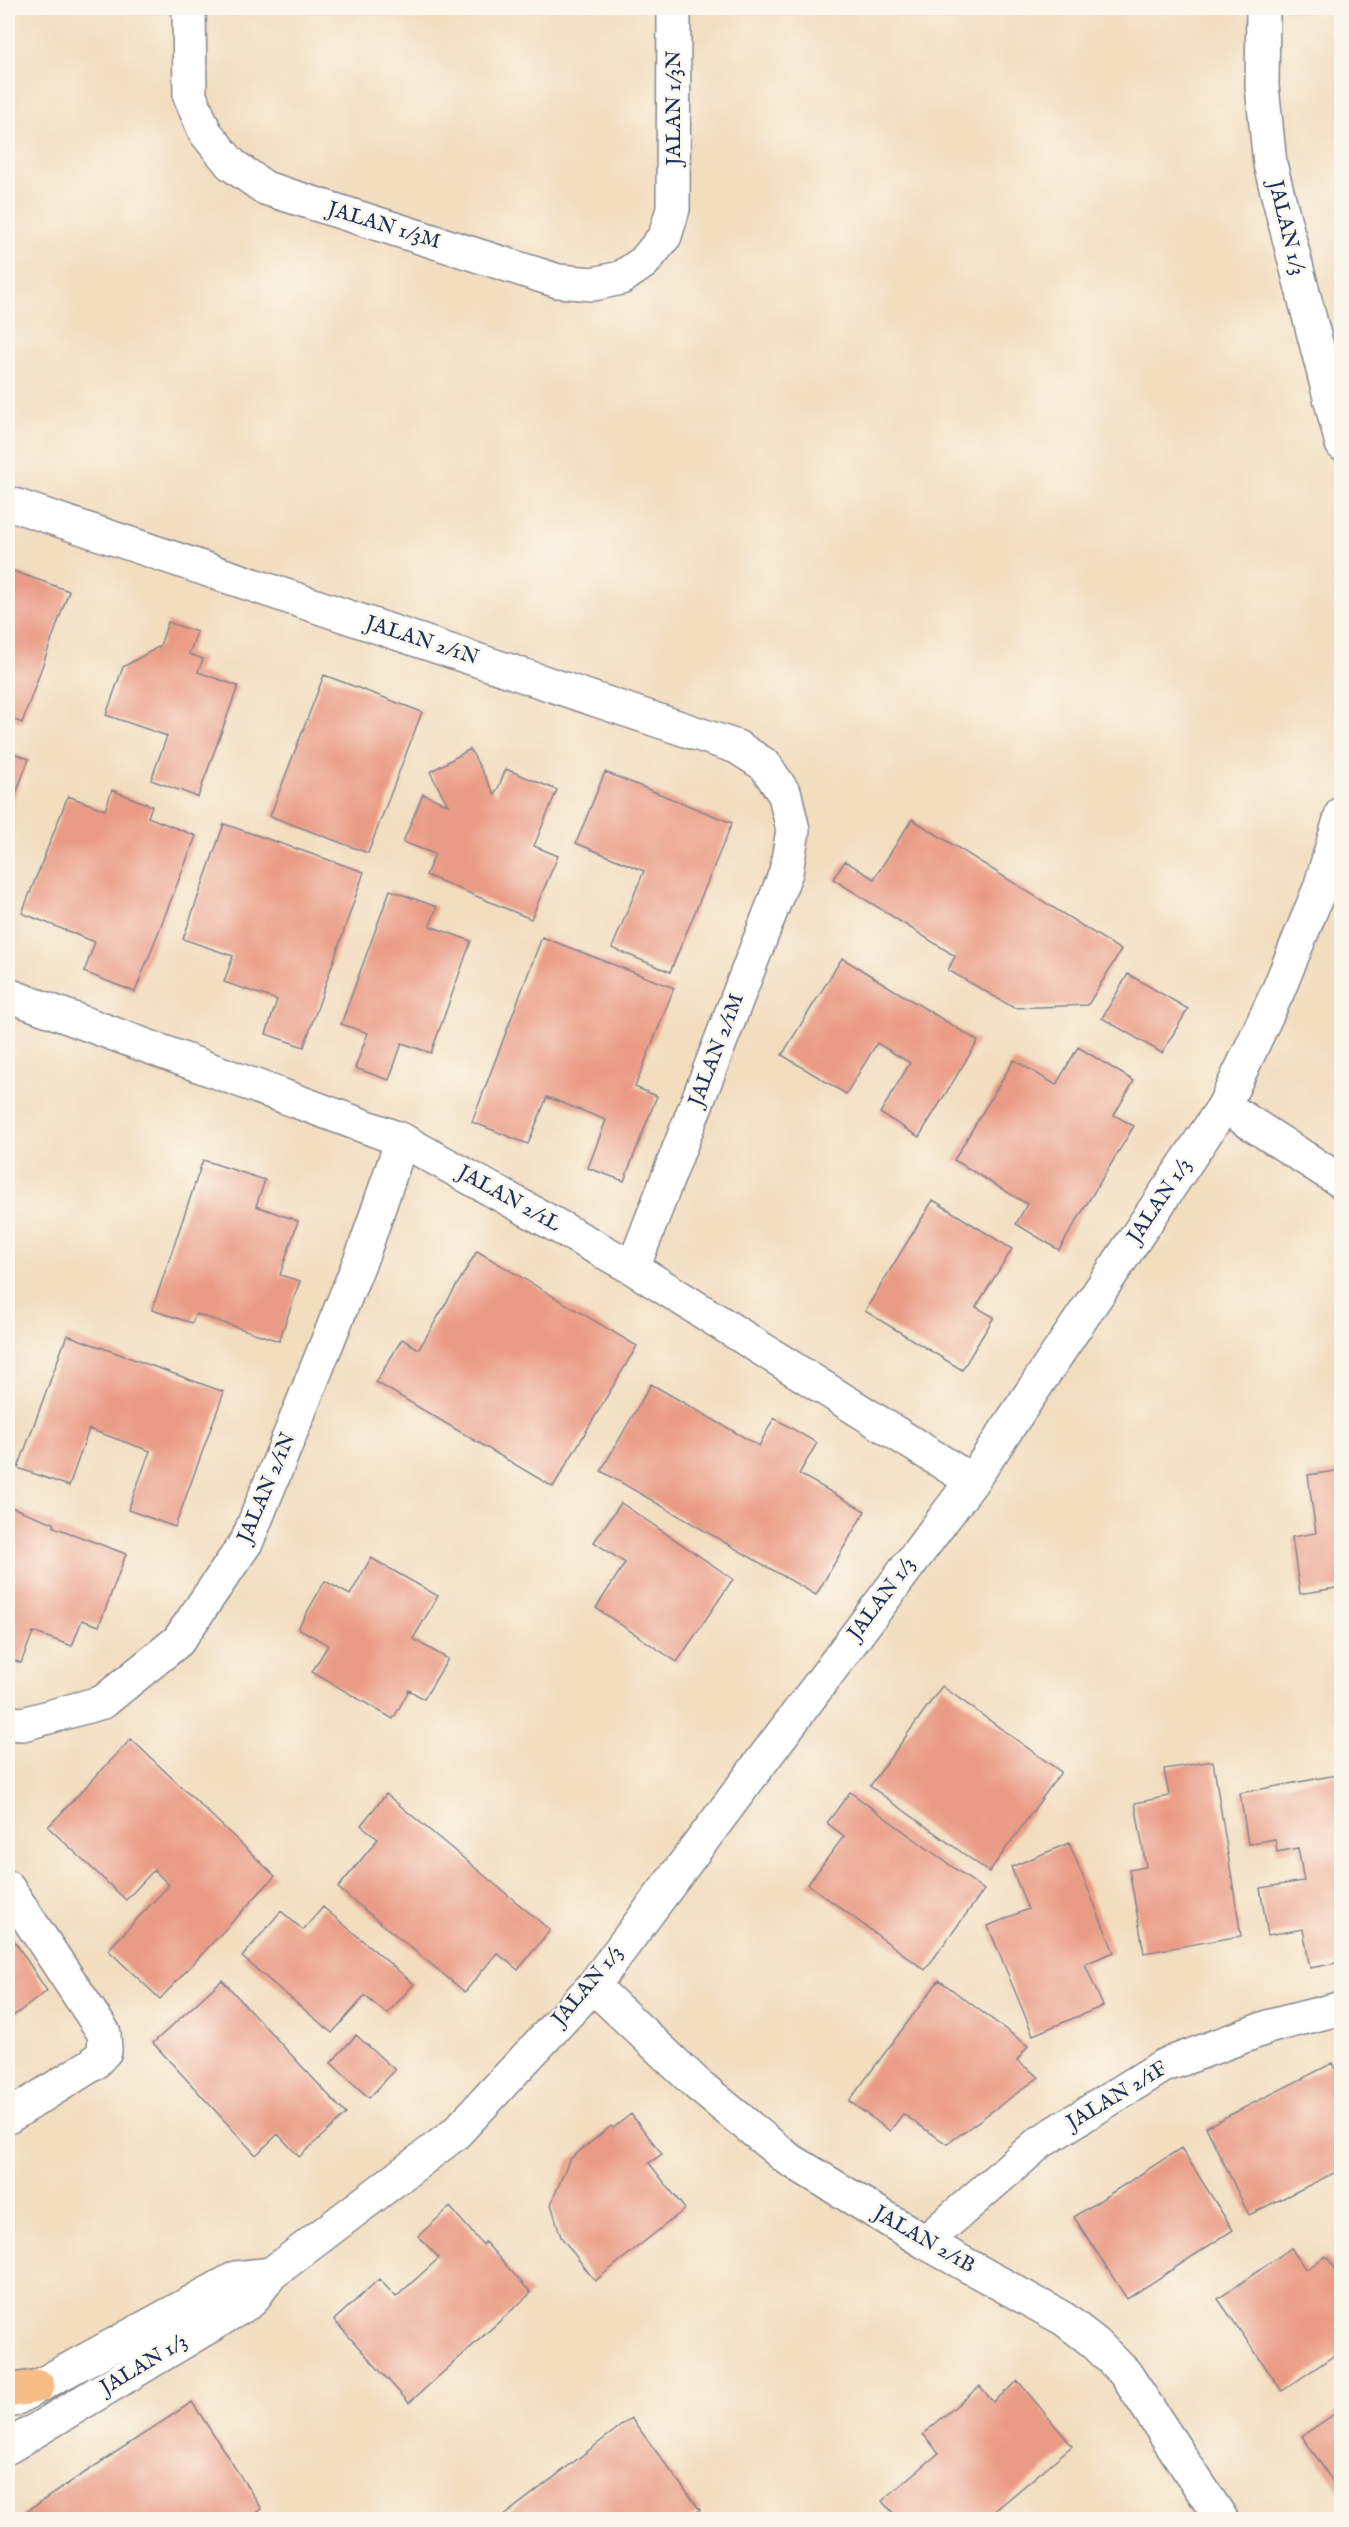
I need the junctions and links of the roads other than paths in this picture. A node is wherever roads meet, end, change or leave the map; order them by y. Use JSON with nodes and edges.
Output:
{"nodes":[{"id":1,"x":189,"y":8,"type":"edge"},
{"id":2,"x":674,"y":8,"type":"edge"},
{"id":3,"x":1263,"y":8,"type":"edge"},
{"id":4,"x":673,"y":209,"type":"joint"},
{"id":5,"x":1341,"y":444,"type":"edge"},
{"id":6,"x":8,"y":503,"type":"edge"},
{"id":7,"x":1341,"y":813,"type":"edge"},
{"id":8,"x":793,"y":830,"type":"joint"},
{"id":9,"x":8,"y":995,"type":"edge"},
{"id":10,"x":1224,"y":1106,"type":"junction"},
{"id":11,"x":402,"y":1140,"type":"junction"},
{"id":12,"x":1341,"y":1182,"type":"edge"},
{"id":13,"x":633,"y":1268,"type":"junction"},
{"id":14,"x":972,"y":1481,"type":"junction"},
{"id":15,"x":8,"y":1723,"type":"edge"},
{"id":16,"x":8,"y":1888,"type":"edge"},
{"id":17,"x":593,"y":1986,"type":"junction"},
{"id":18,"x":1341,"y":2008,"type":"edge"},
{"id":19,"x":8,"y":2117,"type":"edge"},
{"id":20,"x":925,"y":2242,"type":"junction"},
{"id":21,"x":271,"y":2274,"type":"junction"},
{"id":22,"x":23,"y":2389,"type":"edge"},
{"id":23,"x":8,"y":2404,"type":"edge"},
{"id":24,"x":8,"y":2446,"type":"edge"},
{"id":25,"x":1222,"y":2520,"type":"edge"}],
"edges":[{"from":1,"to":4,"type":"street","name":"JALAN 1/3M"},
{"from":2,"to":4,"type":"street","name":"JALAN 1/3N"},
{"from":3,"to":5,"type":"street","name":"JALAN 1/3"},
{"from":6,"to":8,"type":"street","name":"JALAN 2/1N"},
{"from":7,"to":10,"type":"street","name":"JALAN 1/3"},
{"from":8,"to":13,"type":"street","name":"JALAN 2/1M"},
{"from":9,"to":11,"type":"street","name":"JALAN 2/1L"},
{"from":10,"to":12,"type":"street"},
{"from":10,"to":14,"type":"street","name":"JALAN 1/3"},
{"from":11,"to":13,"type":"street","name":"JALAN 2/1L"},
{"from":11,"to":15,"type":"street","name":"JALAN 2/1N"},
{"from":13,"to":14,"type":"street","name":"JALAN 2/1L"},
{"from":14,"to":17,"type":"street","name":"JALAN 1/3"},
{"from":16,"to":19,"type":"street"},
{"from":17,"to":20,"type":"street","name":"JALAN 2/1B"},
{"from":17,"to":21,"type":"street","name":"JALAN 1/3"},
{"from":18,"to":20,"type":"street","name":"JALAN 2/1F"},
{"from":20,"to":25,"type":"street","name":"JALAN 2/1B"},
{"from":21,"to":22,"type":"street","name":"JALAN 1/3"},
{"from":21,"to":24,"type":"street","name":"JALAN 1/3"},
{"from":22,"to":23,"type":"street","name":"JALAN 1/3"}]}
